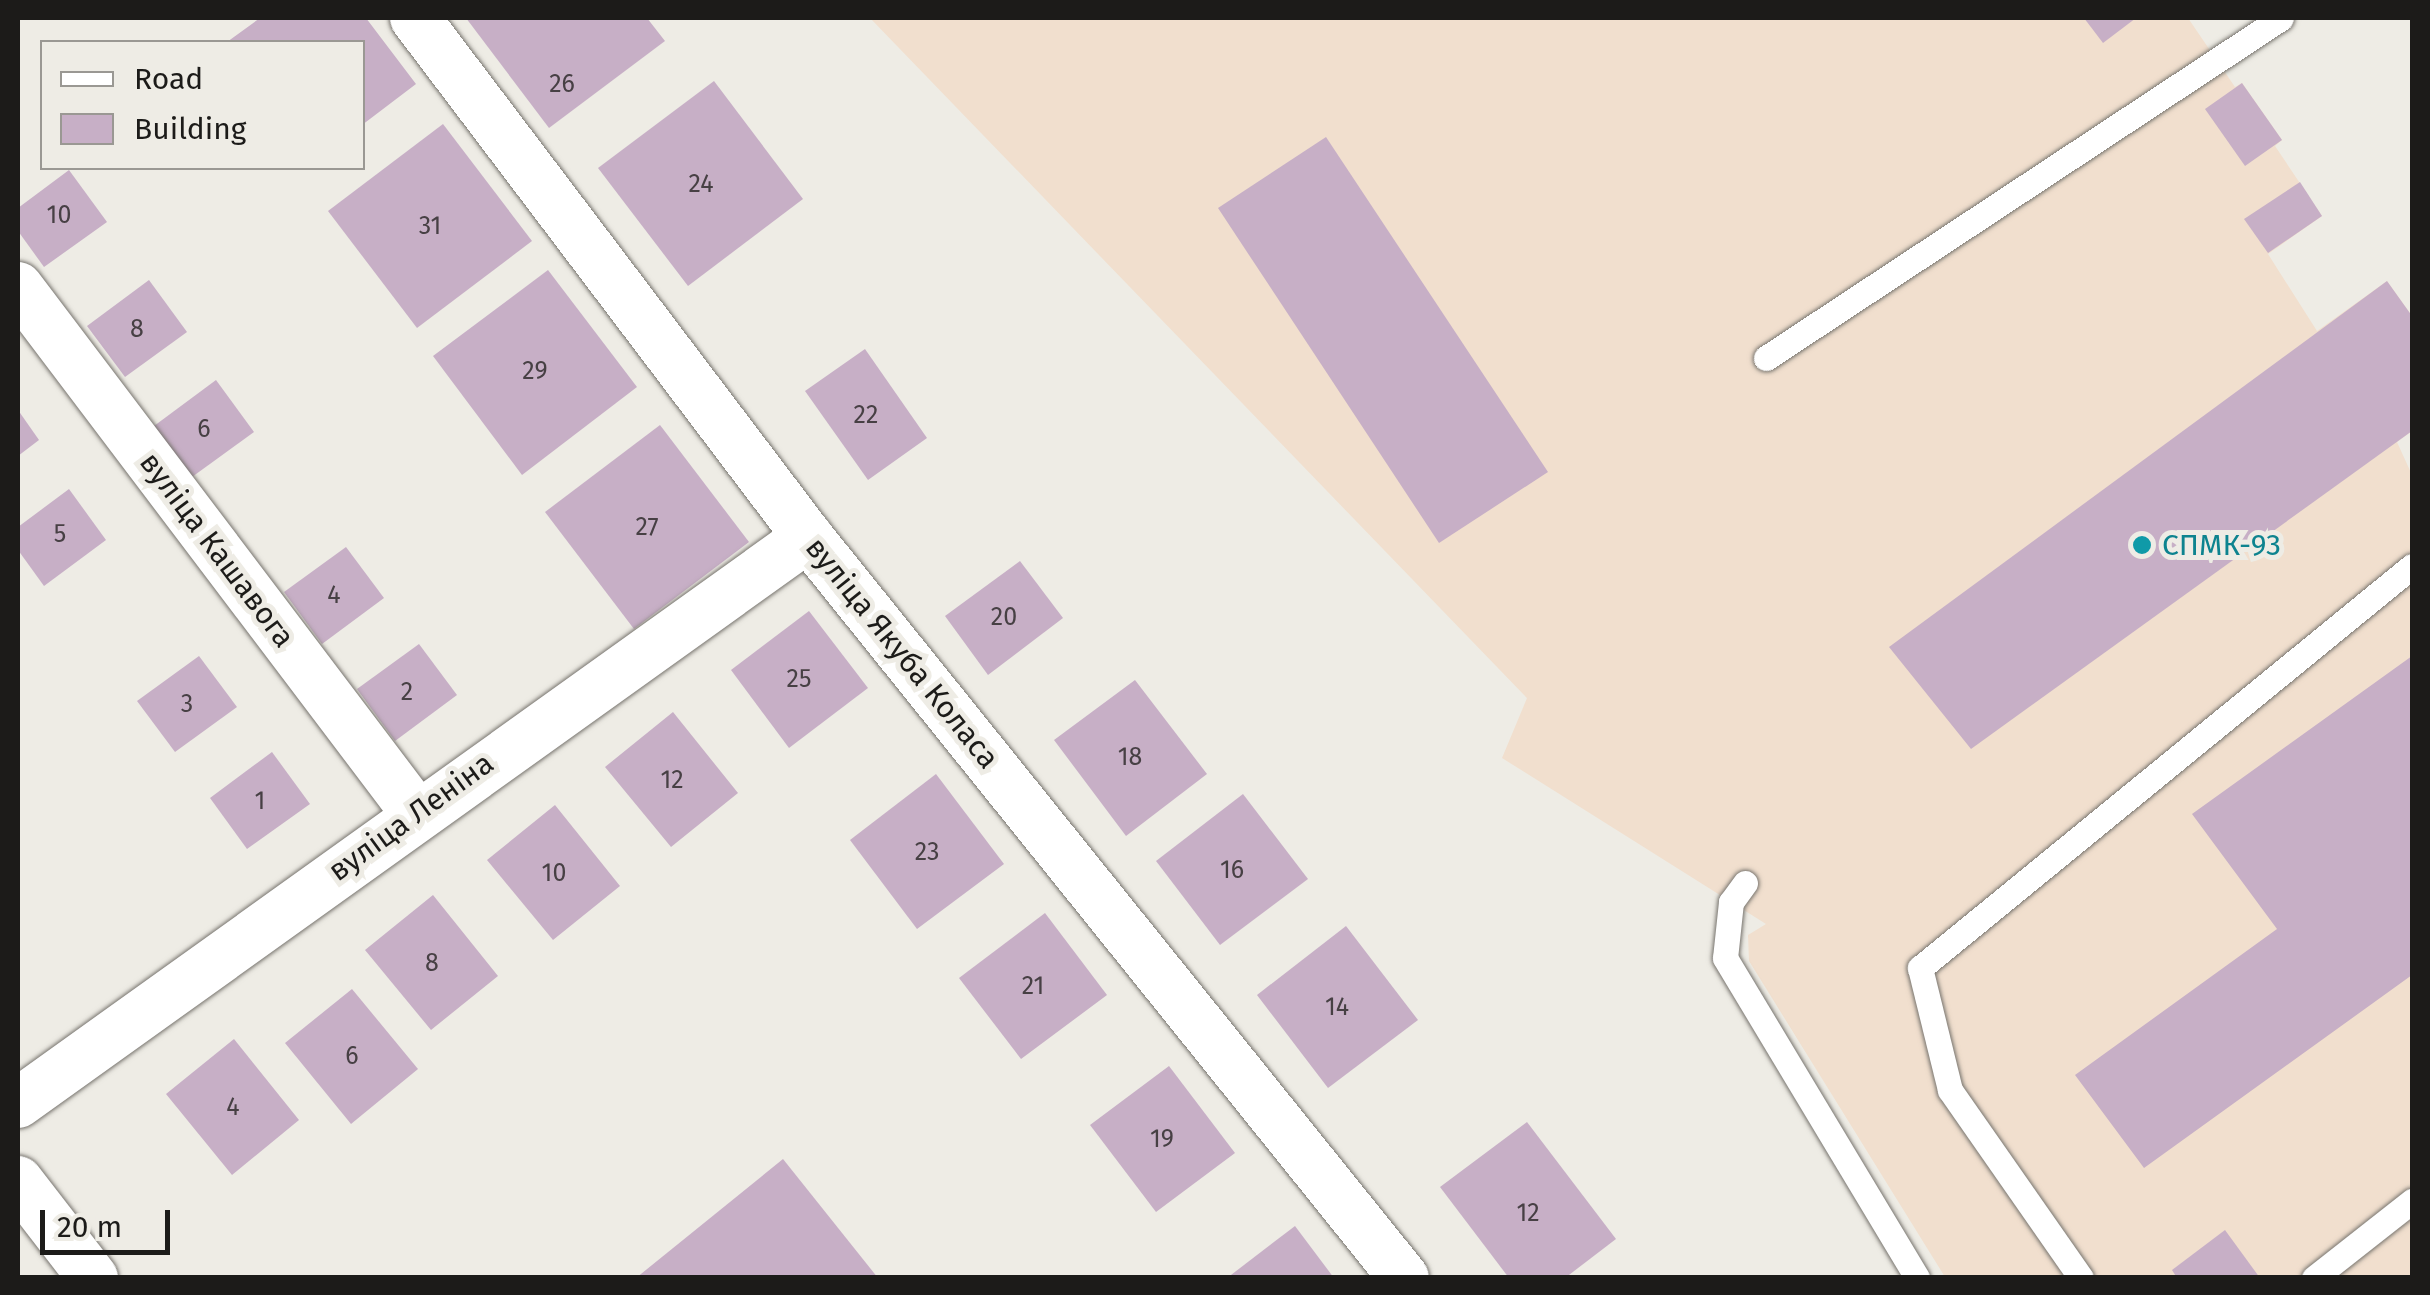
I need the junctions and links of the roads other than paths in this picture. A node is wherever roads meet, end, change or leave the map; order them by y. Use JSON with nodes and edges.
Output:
{"nodes":[{"id":1,"x":415,"y":18,"type":"edge"},
{"id":2,"x":2282,"y":18,"type":"edge"},
{"id":3,"x":18,"y":287,"type":"edge"},
{"id":4,"x":1766,"y":358,"type":"dead end"},
{"id":5,"x":808,"y":537,"type":"junction"},
{"id":6,"x":2412,"y":566,"type":"edge"},
{"id":7,"x":416,"y":812,"type":"junction"},
{"id":8,"x":1745,"y":883,"type":"dead end"},
{"id":9,"x":18,"y":1103,"type":"edge"},
{"id":10,"x":18,"y":1181,"type":"edge"},
{"id":11,"x":2412,"y":1201,"type":"edge"},
{"id":12,"x":92,"y":1278,"type":"edge"},
{"id":13,"x":1404,"y":1278,"type":"edge"},
{"id":14,"x":1916,"y":1278,"type":"edge"},
{"id":15,"x":2081,"y":1278,"type":"edge"},
{"id":16,"x":2314,"y":1278,"type":"edge"}],
"edges":[{"from":1,"to":5,"type":"street","name":"вуліца Якуба Коласа"},
{"from":2,"to":4,"type":"lane"},
{"from":3,"to":7,"type":"street","name":"вуліца Кашавога"},
{"from":5,"to":7,"type":"street","name":"вуліца Леніна"},
{"from":5,"to":13,"type":"street","name":"вуліца Якуба Коласа"},
{"from":6,"to":15,"type":"lane"},
{"from":7,"to":9,"type":"street","name":"вуліца Леніна"},
{"from":8,"to":14,"type":"lane"},
{"from":10,"to":12,"type":"street"},
{"from":11,"to":16,"type":"lane"}]}
